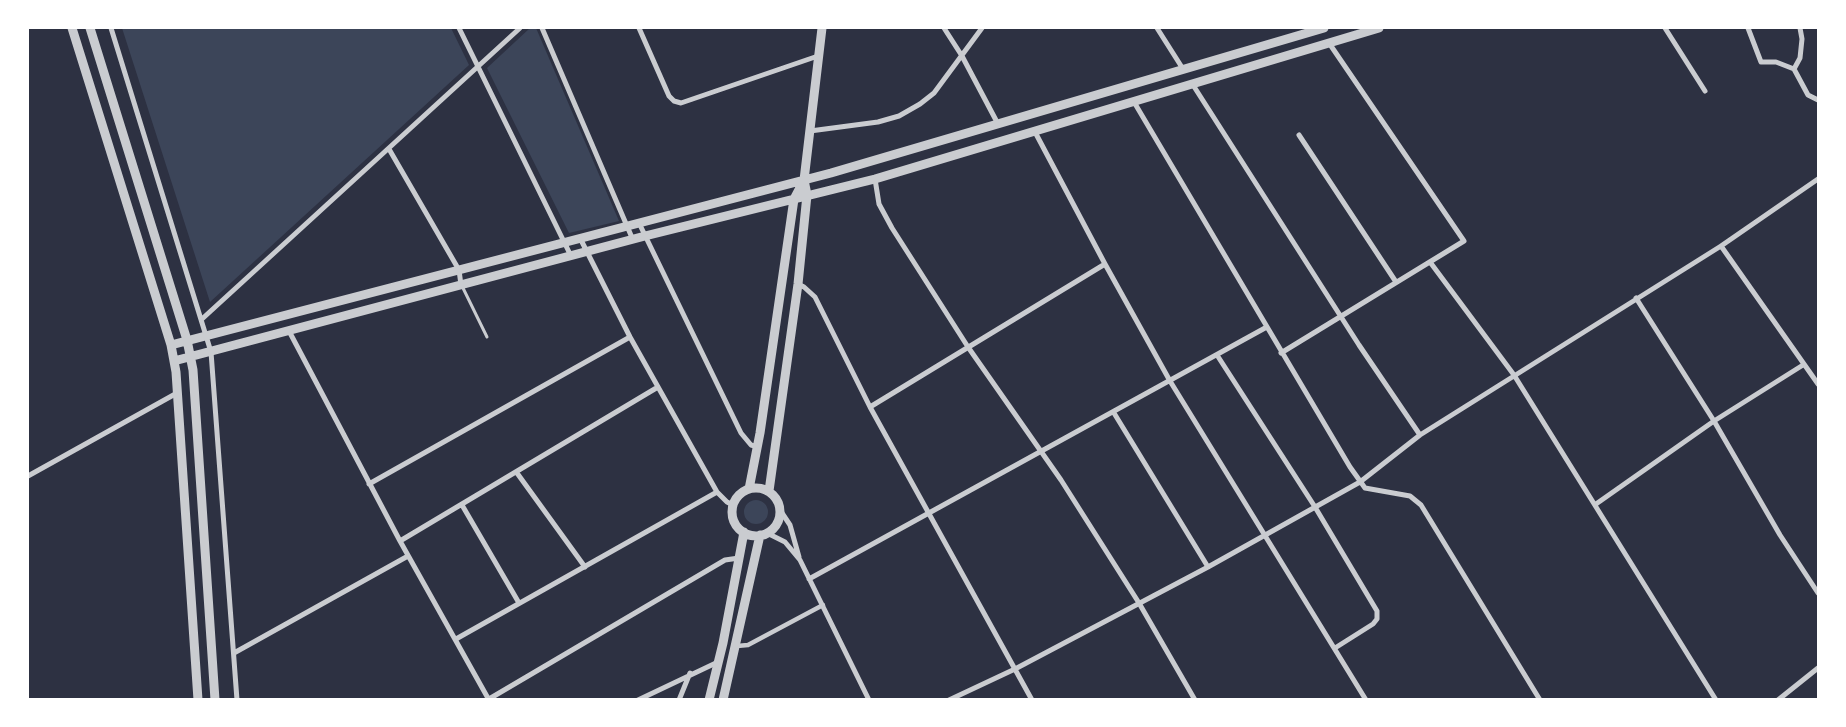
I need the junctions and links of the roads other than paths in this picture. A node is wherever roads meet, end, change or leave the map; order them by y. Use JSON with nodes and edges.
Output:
{"nodes":[{"id":1,"x":72,"y":28,"type":"edge"},
{"id":2,"x":90,"y":28,"type":"edge"},
{"id":3,"x":111,"y":28,"type":"edge"},
{"id":4,"x":459,"y":28,"type":"edge"},
{"id":5,"x":520,"y":28,"type":"edge"},
{"id":6,"x":542,"y":28,"type":"edge"},
{"id":7,"x":639,"y":28,"type":"edge"},
{"id":8,"x":822,"y":28,"type":"edge"},
{"id":9,"x":944,"y":28,"type":"edge"},
{"id":10,"x":982,"y":28,"type":"edge"},
{"id":11,"x":1156,"y":28,"type":"edge"},
{"id":12,"x":1320,"y":28,"type":"edge"},
{"id":13,"x":1379,"y":28,"type":"edge"},
{"id":14,"x":1665,"y":28,"type":"edge"},
{"id":15,"x":1748,"y":28,"type":"edge"},
{"id":16,"x":1800,"y":28,"type":"edge"},
{"id":17,"x":1329,"y":42,"type":"junction"},
{"id":18,"x":818,"y":56,"type":"junction"},
{"id":19,"x":962,"y":56,"type":"junction"},
{"id":20,"x":479,"y":66,"type":"junction"},
{"id":21,"x":1183,"y":69,"type":"junction"},
{"id":22,"x":1794,"y":69,"type":"junction"},
{"id":23,"x":1193,"y":85,"type":"junction"},
{"id":24,"x":1705,"y":91,"type":"dead end"},
{"id":25,"x":1818,"y":100,"type":"edge"},
{"id":26,"x":1134,"y":102,"type":"junction"},
{"id":27,"x":998,"y":124,"type":"junction"},
{"id":28,"x":810,"y":131,"type":"junction"},
{"id":29,"x":1035,"y":132,"type":"junction"},
{"id":30,"x":1299,"y":135,"type":"dead end"},
{"id":31,"x":389,"y":149,"type":"junction"},
{"id":32,"x":875,"y":179,"type":"junction"},
{"id":33,"x":1818,"y":179,"type":"edge"},
{"id":34,"x":804,"y":180,"type":"junction"},
{"id":35,"x":807,"y":195,"type":"junction"},
{"id":36,"x":794,"y":199,"type":"junction"},
{"id":37,"x":639,"y":223,"type":"junction"},
{"id":38,"x":627,"y":226,"type":"junction"},
{"id":39,"x":645,"y":236,"type":"junction"},
{"id":40,"x":580,"y":238,"type":"junction"},
{"id":41,"x":633,"y":240,"type":"junction"},
{"id":42,"x":565,"y":242,"type":"junction"},
{"id":43,"x":1721,"y":246,"type":"junction"},
{"id":44,"x":587,"y":252,"type":"junction"},
{"id":45,"x":571,"y":256,"type":"junction"},
{"id":46,"x":1430,"y":262,"type":"junction"},
{"id":47,"x":1105,"y":264,"type":"junction"},
{"id":48,"x":458,"y":270,"type":"junction"},
{"id":49,"x":1396,"y":282,"type":"junction"},
{"id":50,"x":798,"y":284,"type":"junction"},
{"id":51,"x":461,"y":285,"type":"junction"},
{"id":52,"x":1636,"y":298,"type":"junction"},
{"id":53,"x":1341,"y":316,"type":"junction"},
{"id":54,"x":202,"y":319,"type":"junction"},
{"id":55,"x":1265,"y":328,"type":"junction"},
{"id":56,"x":290,"y":331,"type":"junction"},
{"id":57,"x":206,"y":335,"type":"junction"},
{"id":58,"x":487,"y":337,"type":"dead end"},
{"id":59,"x":630,"y":337,"type":"junction"},
{"id":60,"x":188,"y":340,"type":"junction"},
{"id":61,"x":171,"y":346,"type":"junction"},
{"id":62,"x":968,"y":347,"type":"junction"},
{"id":63,"x":211,"y":352,"type":"junction"},
{"id":64,"x":1281,"y":353,"type":"junction"},
{"id":65,"x":1217,"y":355,"type":"junction"},
{"id":66,"x":190,"y":357,"type":"junction"},
{"id":67,"x":174,"y":362,"type":"junction"},
{"id":68,"x":1803,"y":365,"type":"junction"},
{"id":69,"x":1514,"y":375,"type":"junction"},
{"id":70,"x":1170,"y":381,"type":"junction"},
{"id":71,"x":1818,"y":384,"type":"edge"},
{"id":72,"x":658,"y":387,"type":"junction"},
{"id":73,"x":177,"y":393,"type":"junction"},
{"id":74,"x":870,"y":407,"type":"junction"},
{"id":75,"x":1114,"y":413,"type":"junction"},
{"id":76,"x":1714,"y":421,"type":"junction"},
{"id":77,"x":1420,"y":435,"type":"junction"},
{"id":78,"x":758,"y":447,"type":"junction"},
{"id":79,"x":1042,"y":452,"type":"junction"},
{"id":80,"x":517,"y":473,"type":"junction"},
{"id":81,"x":28,"y":476,"type":"edge"},
{"id":82,"x":1360,"y":482,"type":"junction"},
{"id":83,"x":369,"y":484,"type":"junction"},
{"id":84,"x":749,"y":489,"type":"junction"},
{"id":85,"x":769,"y":491,"type":"junction"},
{"id":86,"x":717,"y":492,"type":"junction"},
{"id":87,"x":1596,"y":504,"type":"junction"},
{"id":88,"x":462,"y":505,"type":"junction"},
{"id":89,"x":733,"y":505,"type":"junction"},
{"id":90,"x":1315,"y":507,"type":"junction"},
{"id":91,"x":780,"y":510,"type":"junction"},
{"id":92,"x":929,"y":514,"type":"junction"},
{"id":93,"x":744,"y":532,"type":"junction"},
{"id":94,"x":764,"y":534,"type":"junction"},
{"id":95,"x":1264,"y":536,"type":"junction"},
{"id":96,"x":400,"y":541,"type":"junction"},
{"id":97,"x":408,"y":556,"type":"junction"},
{"id":98,"x":739,"y":558,"type":"junction"},
{"id":99,"x":800,"y":560,"type":"junction"},
{"id":100,"x":585,"y":567,"type":"junction"},
{"id":101,"x":1208,"y":567,"type":"junction"},
{"id":102,"x":809,"y":578,"type":"junction"},
{"id":103,"x":1818,"y":593,"type":"edge"},
{"id":104,"x":1139,"y":603,"type":"junction"},
{"id":105,"x":519,"y":604,"type":"junction"},
{"id":106,"x":822,"y":605,"type":"junction"},
{"id":107,"x":456,"y":639,"type":"junction"},
{"id":108,"x":723,"y":643,"type":"junction"},
{"id":109,"x":737,"y":646,"type":"junction"},
{"id":110,"x":1335,"y":648,"type":"junction"},
{"id":111,"x":234,"y":654,"type":"junction"},
{"id":112,"x":719,"y":662,"type":"junction"},
{"id":113,"x":1818,"y":668,"type":"edge"},
{"id":114,"x":1014,"y":669,"type":"junction"},
{"id":115,"x":690,"y":674,"type":"junction"},
{"id":116,"x":1781,"y":699,"type":"edge"},
{"id":117,"x":198,"y":700,"type":"edge"},
{"id":118,"x":215,"y":700,"type":"edge"},
{"id":119,"x":237,"y":700,"type":"edge"},
{"id":120,"x":489,"y":700,"type":"edge"},
{"id":121,"x":638,"y":700,"type":"edge"},
{"id":122,"x":679,"y":700,"type":"edge"},
{"id":123,"x":709,"y":700,"type":"edge"},
{"id":124,"x":723,"y":700,"type":"edge"},
{"id":125,"x":869,"y":700,"type":"edge"},
{"id":126,"x":950,"y":700,"type":"edge"},
{"id":127,"x":1032,"y":700,"type":"edge"},
{"id":128,"x":1195,"y":700,"type":"edge"},
{"id":129,"x":1366,"y":700,"type":"edge"},
{"id":130,"x":1540,"y":700,"type":"edge"},
{"id":131,"x":1716,"y":700,"type":"edge"}],
"edges":[{"from":1,"to":61,"type":"street"},
{"from":2,"to":60,"type":"street"},
{"from":3,"to":54,"type":"street"},
{"from":4,"to":20,"type":"street"},
{"from":5,"to":20,"type":"street"},
{"from":6,"to":38,"type":"street"},
{"from":7,"to":18,"type":"street"},
{"from":8,"to":18,"type":"street"},
{"from":9,"to":19,"type":"street"},
{"from":10,"to":19,"type":"street"},
{"from":11,"to":21,"type":"street"},
{"from":12,"to":21,"type":"street"},
{"from":13,"to":17,"type":"street"},
{"from":14,"to":24,"type":"street"},
{"from":15,"to":22,"type":"street"},
{"from":16,"to":22,"type":"street"},
{"from":17,"to":23,"type":"street"},
{"from":17,"to":46,"type":"street"},
{"from":18,"to":28,"type":"street"},
{"from":19,"to":27,"type":"street"},
{"from":19,"to":28,"type":"street"},
{"from":20,"to":31,"type":"street"},
{"from":20,"to":42,"type":"street"},
{"from":21,"to":27,"type":"street"},
{"from":22,"to":25,"type":"street"},
{"from":23,"to":26,"type":"street"},
{"from":23,"to":53,"type":"street"},
{"from":26,"to":29,"type":"street"},
{"from":26,"to":55,"type":"street"},
{"from":27,"to":34,"type":"street"},
{"from":28,"to":34,"type":"street"},
{"from":29,"to":32,"type":"street"},
{"from":29,"to":47,"type":"street"},
{"from":30,"to":49,"type":"street"},
{"from":31,"to":48,"type":"street"},
{"from":31,"to":54,"type":"street"},
{"from":32,"to":35,"type":"street"},
{"from":32,"to":62,"type":"street"},
{"from":33,"to":43,"type":"street"},
{"from":34,"to":35,"type":"street"},
{"from":34,"to":36,"type":"street"},
{"from":34,"to":37,"type":"street"},
{"from":35,"to":36,"type":"street"},
{"from":35,"to":50,"type":"street"},
{"from":36,"to":39,"type":"street"},
{"from":36,"to":78,"type":"street"},
{"from":37,"to":38,"type":"street"},
{"from":37,"to":39,"type":"street"},
{"from":38,"to":40,"type":"street"},
{"from":38,"to":41,"type":"street"},
{"from":39,"to":41,"type":"street"},
{"from":39,"to":78,"type":"street"},
{"from":40,"to":42,"type":"street"},
{"from":40,"to":44,"type":"street"},
{"from":41,"to":44,"type":"street"},
{"from":42,"to":45,"type":"street"},
{"from":42,"to":48,"type":"street"},
{"from":43,"to":52,"type":"street"},
{"from":43,"to":68,"type":"street"},
{"from":44,"to":45,"type":"street"},
{"from":44,"to":59,"type":"street"},
{"from":45,"to":51,"type":"street"},
{"from":46,"to":49,"type":"street"},
{"from":46,"to":69,"type":"street"},
{"from":47,"to":62,"type":"street"},
{"from":47,"to":70,"type":"street"},
{"from":48,"to":51,"type":"street"},
{"from":48,"to":57,"type":"street"},
{"from":49,"to":53,"type":"street"},
{"from":50,"to":74,"type":"street"},
{"from":50,"to":85,"type":"street"},
{"from":51,"to":56,"type":"street"},
{"from":51,"to":58,"type":"lane"},
{"from":52,"to":69,"type":"street"},
{"from":52,"to":76,"type":"street"},
{"from":53,"to":64,"type":"street"},
{"from":53,"to":77,"type":"street"},
{"from":54,"to":57,"type":"street"},
{"from":55,"to":64,"type":"street"},
{"from":55,"to":65,"type":"street"},
{"from":56,"to":63,"type":"street"},
{"from":56,"to":83,"type":"street"},
{"from":57,"to":60,"type":"street"},
{"from":57,"to":63,"type":"street"},
{"from":59,"to":72,"type":"street"},
{"from":59,"to":83,"type":"street"},
{"from":60,"to":61,"type":"street"},
{"from":60,"to":66,"type":"street"},
{"from":61,"to":67,"type":"street"},
{"from":62,"to":74,"type":"street"},
{"from":62,"to":79,"type":"street"},
{"from":63,"to":66,"type":"street"},
{"from":63,"to":111,"type":"street"},
{"from":64,"to":82,"type":"street"},
{"from":65,"to":70,"type":"street"},
{"from":65,"to":90,"type":"street"},
{"from":66,"to":67,"type":"street"},
{"from":66,"to":118,"type":"street"},
{"from":67,"to":73,"type":"street"},
{"from":68,"to":71,"type":"street"},
{"from":68,"to":76,"type":"street"},
{"from":69,"to":77,"type":"street"},
{"from":69,"to":87,"type":"street"},
{"from":70,"to":75,"type":"street"},
{"from":70,"to":95,"type":"street"},
{"from":72,"to":80,"type":"street"},
{"from":72,"to":86,"type":"street"},
{"from":73,"to":81,"type":"street"},
{"from":73,"to":117,"type":"street"},
{"from":74,"to":92,"type":"street"},
{"from":75,"to":79,"type":"street"},
{"from":75,"to":101,"type":"street"},
{"from":76,"to":87,"type":"street"},
{"from":76,"to":103,"type":"street"},
{"from":77,"to":82,"type":"street"},
{"from":78,"to":84,"type":"street"},
{"from":79,"to":92,"type":"street"},
{"from":79,"to":104,"type":"street"},
{"from":80,"to":88,"type":"street"},
{"from":80,"to":100,"type":"street"},
{"from":82,"to":90,"type":"street"},
{"from":82,"to":130,"type":"street"},
{"from":83,"to":96,"type":"street"},
{"from":84,"to":85,"type":"street"},
{"from":84,"to":89,"type":"street"},
{"from":85,"to":91,"type":"street"},
{"from":86,"to":89,"type":"street"},
{"from":86,"to":100,"type":"street"},
{"from":87,"to":131,"type":"street"},
{"from":88,"to":96,"type":"street"},
{"from":88,"to":105,"type":"street"},
{"from":89,"to":93,"type":"street"},
{"from":90,"to":95,"type":"street"},
{"from":90,"to":110,"type":"street"},
{"from":91,"to":94,"type":"street"},
{"from":91,"to":99,"type":"street"},
{"from":92,"to":102,"type":"street"},
{"from":92,"to":114,"type":"street"},
{"from":93,"to":94,"type":"street"},
{"from":93,"to":98,"type":"street"},
{"from":94,"to":99,"type":"street"},
{"from":94,"to":109,"type":"street"},
{"from":95,"to":101,"type":"street"},
{"from":95,"to":110,"type":"street"},
{"from":96,"to":97,"type":"street"},
{"from":97,"to":107,"type":"street"},
{"from":97,"to":111,"type":"street"},
{"from":98,"to":108,"type":"street"},
{"from":98,"to":120,"type":"street"},
{"from":99,"to":102,"type":"street"},
{"from":100,"to":105,"type":"street"},
{"from":101,"to":104,"type":"street"},
{"from":102,"to":106,"type":"street"},
{"from":104,"to":114,"type":"street"},
{"from":104,"to":128,"type":"street"},
{"from":105,"to":107,"type":"street"},
{"from":106,"to":109,"type":"street"},
{"from":106,"to":125,"type":"street"},
{"from":107,"to":120,"type":"street"},
{"from":108,"to":109,"type":"street"},
{"from":108,"to":112,"type":"street"},
{"from":109,"to":124,"type":"street"},
{"from":110,"to":129,"type":"street"},
{"from":111,"to":119,"type":"street"},
{"from":112,"to":115,"type":"street"},
{"from":112,"to":123,"type":"street"},
{"from":113,"to":116,"type":"street"},
{"from":114,"to":126,"type":"street"},
{"from":114,"to":127,"type":"street"},
{"from":115,"to":121,"type":"street"},
{"from":115,"to":122,"type":"street"}]}
